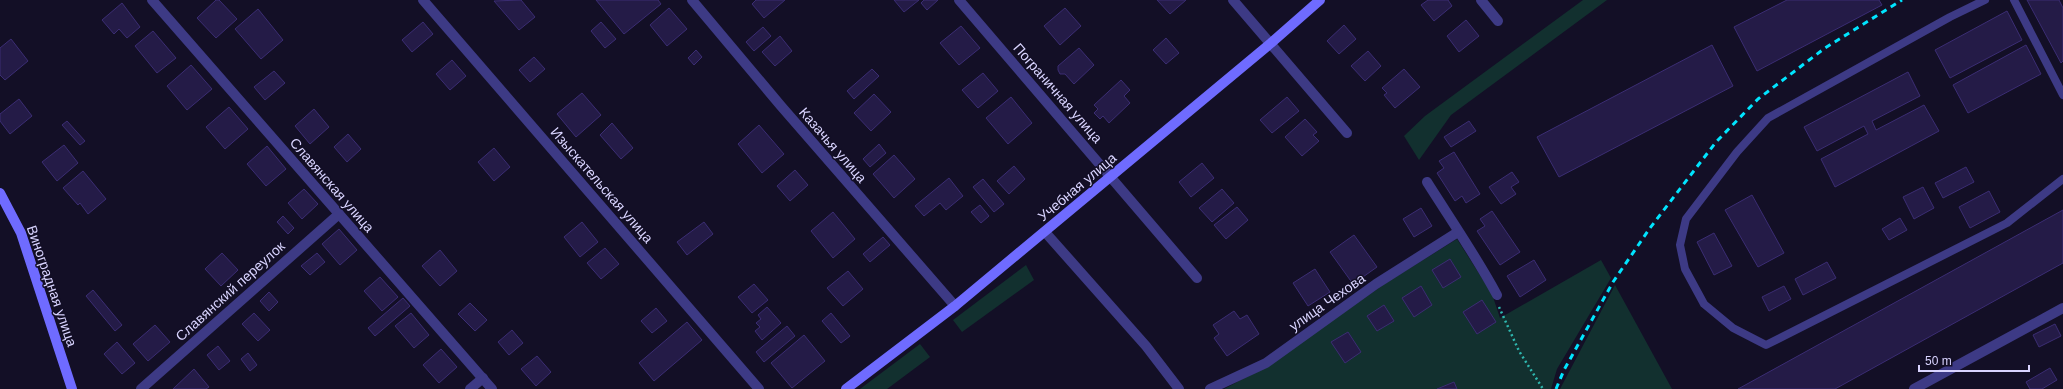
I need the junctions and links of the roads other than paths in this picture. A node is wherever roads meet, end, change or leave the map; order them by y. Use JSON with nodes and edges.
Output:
{"nodes":[{"id":1,"x":152,"y":0,"type":"edge"},
{"id":2,"x":423,"y":0,"type":"edge"},
{"id":3,"x":692,"y":0,"type":"edge"},
{"id":4,"x":959,"y":0,"type":"edge"},
{"id":5,"x":1234,"y":0,"type":"edge"},
{"id":6,"x":1320,"y":0,"type":"edge"},
{"id":7,"x":1481,"y":0,"type":"edge"},
{"id":8,"x":1985,"y":0,"type":"edge"},
{"id":9,"x":2014,"y":0,"type":"edge"},
{"id":10,"x":1498,"y":21,"type":"dead end"},
{"id":11,"x":1271,"y":43,"type":"junction"},
{"id":12,"x":2063,"y":95,"type":"edge"},
{"id":13,"x":1347,"y":133,"type":"dead end"},
{"id":14,"x":1111,"y":176,"type":"junction"},
{"id":15,"x":2063,"y":179,"type":"edge"},
{"id":16,"x":1427,"y":182,"type":"dead end"},
{"id":17,"x":0,"y":193,"type":"edge"},
{"id":18,"x":339,"y":214,"type":"junction"},
{"id":19,"x":1045,"y":232,"type":"junction"},
{"id":20,"x":1458,"y":232,"type":"junction"},
{"id":21,"x":1197,"y":278,"type":"dead end"},
{"id":22,"x":1497,"y":295,"type":"road end"},
{"id":23,"x":955,"y":306,"type":"junction"},
{"id":24,"x":2063,"y":308,"type":"edge"},
{"id":25,"x":483,"y":378,"type":"junction"},
{"id":26,"x":72,"y":389,"type":"edge"},
{"id":27,"x":141,"y":389,"type":"edge"},
{"id":28,"x":470,"y":389,"type":"edge"},
{"id":29,"x":492,"y":389,"type":"edge"},
{"id":30,"x":759,"y":389,"type":"edge"},
{"id":31,"x":846,"y":389,"type":"edge"},
{"id":32,"x":1179,"y":389,"type":"edge"},
{"id":33,"x":1210,"y":389,"type":"edge"},
{"id":34,"x":1914,"y":389,"type":"edge"}],
"edges":[{"from":1,"to":18,"type":"street","name":"Славянская улица"},
{"from":2,"to":30,"type":"street","name":"Изыскательская улица"},
{"from":3,"to":23,"type":"street","name":"Казачья улица"},
{"from":4,"to":14,"type":"street","name":"Пограничная улица"},
{"from":5,"to":11,"type":"street"},
{"from":6,"to":11,"type":"street","name":"Учебная улица"},
{"from":7,"to":10,"type":"street"},
{"from":8,"to":15,"type":"lane"},
{"from":9,"to":12,"type":"lane"},
{"from":11,"to":13,"type":"street"},
{"from":11,"to":14,"type":"street","name":"Учебная улица"},
{"from":14,"to":19,"type":"street","name":"Учебная улица"},
{"from":14,"to":21,"type":"street","name":"Пограничная улица"},
{"from":16,"to":20,"type":"street"},
{"from":17,"to":26,"type":"street","name":"Виноградная улица"},
{"from":18,"to":25,"type":"street","name":"Славянская улица"},
{"from":18,"to":27,"type":"street","name":"Славянский переулок"},
{"from":19,"to":23,"type":"street","name":"Учебная улица"},
{"from":19,"to":32,"type":"street"},
{"from":20,"to":22,"type":"street"},
{"from":20,"to":33,"type":"street","name":"улица Чехова"},
{"from":23,"to":31,"type":"street","name":"Учебная улица"},
{"from":24,"to":34,"type":"street"},
{"from":25,"to":28,"type":"street"},
{"from":25,"to":29,"type":"street","name":"Славянская улица"}]}
